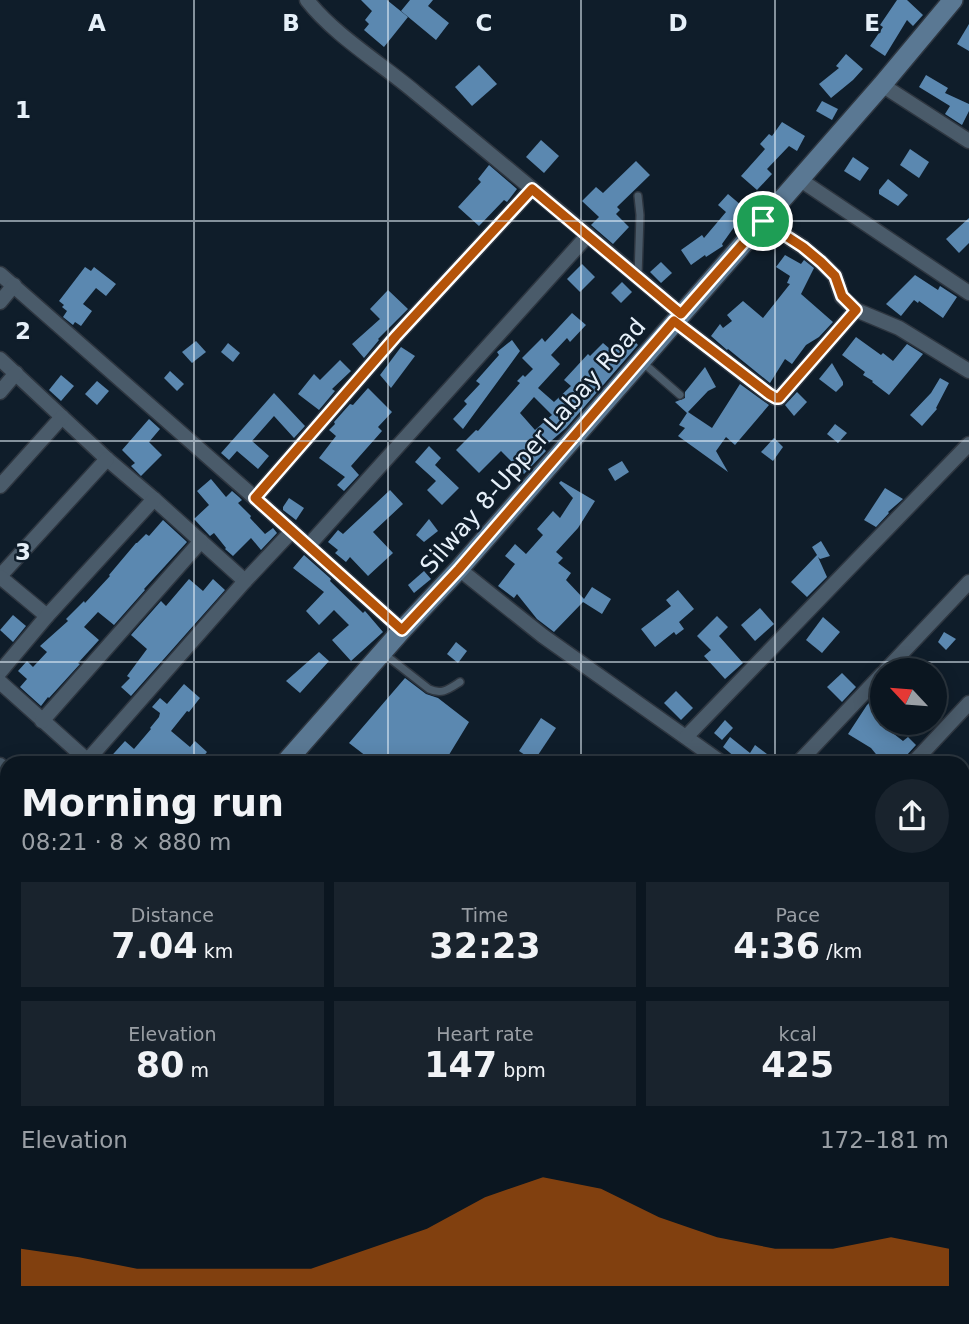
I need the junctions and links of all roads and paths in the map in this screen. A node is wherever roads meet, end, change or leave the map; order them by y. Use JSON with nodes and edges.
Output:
{"nodes":[{"id":1,"x":307,"y":0,"type":"edge"},
{"id":2,"x":953,"y":0,"type":"edge"},
{"id":3,"x":882,"y":85,"type":"junction"},
{"id":4,"x":969,"y":141,"type":"edge"},
{"id":5,"x":799,"y":179,"type":"junction"},
{"id":6,"x":532,"y":189,"type":"junction"},
{"id":7,"x":638,"y":196,"type":"dead end"},
{"id":8,"x":763,"y":221,"type":"junction"},
{"id":9,"x":588,"y":234,"type":"junction"},
{"id":10,"x":0,"y":274,"type":"edge"},
{"id":11,"x":638,"y":277,"type":"junction"},
{"id":12,"x":14,"y":285,"type":"junction"},
{"id":13,"x":969,"y":293,"type":"edge"},
{"id":14,"x":0,"y":302,"type":"edge"},
{"id":15,"x":856,"y":310,"type":"junction"},
{"id":16,"x":677,"y":318,"type":"junction"},
{"id":17,"x":0,"y":359,"type":"edge"},
{"id":18,"x":640,"y":360,"type":"junction"},
{"id":19,"x":969,"y":371,"type":"edge"},
{"id":20,"x":16,"y":373,"type":"junction"},
{"id":21,"x":0,"y":392,"type":"edge"},
{"id":22,"x":680,"y":395,"type":"dead end"},
{"id":23,"x":62,"y":417,"type":"junction"},
{"id":24,"x":969,"y":444,"type":"edge"},
{"id":25,"x":107,"y":459,"type":"junction"},
{"id":26,"x":0,"y":486,"type":"edge"},
{"id":27,"x":255,"y":498,"type":"junction"},
{"id":28,"x":155,"y":499,"type":"junction"},
{"id":29,"x":292,"y":531,"type":"junction"},
{"id":30,"x":201,"y":541,"type":"junction"},
{"id":31,"x":308,"y":545,"type":"junction"},
{"id":32,"x":459,"y":569,"type":"junction"},
{"id":33,"x":0,"y":576,"type":"edge"},
{"id":34,"x":245,"y":581,"type":"junction"},
{"id":35,"x":969,"y":582,"type":"edge"},
{"id":36,"x":47,"y":616,"type":"junction"},
{"id":37,"x":402,"y":630,"type":"junction"},
{"id":38,"x":383,"y":652,"type":"junction"},
{"id":39,"x":897,"y":658,"type":"edge"},
{"id":40,"x":0,"y":672,"type":"edge"},
{"id":41,"x":0,"y":682,"type":"edge"},
{"id":42,"x":460,"y":682,"type":"dead end"},
{"id":43,"x":870,"y":687,"type":"edge"},
{"id":44,"x":969,"y":703,"type":"edge"},
{"id":45,"x":42,"y":721,"type":"junction"},
{"id":46,"x":686,"y":737,"type":"junction"},
{"id":47,"x":80,"y":756,"type":"edge"},
{"id":48,"x":92,"y":756,"type":"edge"},
{"id":49,"x":291,"y":756,"type":"edge"},
{"id":50,"x":712,"y":756,"type":"edge"},
{"id":51,"x":805,"y":756,"type":"edge"},
{"id":52,"x":920,"y":756,"type":"edge"}],
"edges":[{"from":1,"to":6,"type":"street"},
{"from":2,"to":3,"type":"main road","name":"Silway 8-Upper Labay Road"},
{"from":3,"to":4,"type":"street"},
{"from":3,"to":5,"type":"main road","name":"Silway 8-Upper Labay Road"},
{"from":5,"to":8,"type":"main road","name":"Silway 8-Upper Labay Road"},
{"from":5,"to":13,"type":"street"},
{"from":6,"to":9,"type":"street"},
{"from":6,"to":27,"type":"street"},
{"from":7,"to":11,"type":"lane"},
{"from":8,"to":15,"type":"street"},
{"from":8,"to":16,"type":"main road","name":"Silway 8-Upper Labay Road"},
{"from":9,"to":11,"type":"street"},
{"from":9,"to":31,"type":"street"},
{"from":10,"to":12,"type":"street"},
{"from":11,"to":16,"type":"street"},
{"from":12,"to":14,"type":"street"},
{"from":12,"to":27,"type":"street"},
{"from":15,"to":16,"type":"street"},
{"from":15,"to":19,"type":"street"},
{"from":16,"to":18,"type":"main road","name":"Silway 8-Upper Labay Road"},
{"from":17,"to":20,"type":"street"},
{"from":18,"to":22,"type":"lane"},
{"from":18,"to":32,"type":"main road","name":"Silway 8-Upper Labay Road"},
{"from":20,"to":21,"type":"street"},
{"from":20,"to":23,"type":"street"},
{"from":23,"to":25,"type":"street"},
{"from":23,"to":26,"type":"street"},
{"from":24,"to":46,"type":"street"},
{"from":25,"to":28,"type":"street"},
{"from":25,"to":33,"type":"street"},
{"from":27,"to":29,"type":"street"},
{"from":28,"to":30,"type":"street"},
{"from":28,"to":36,"type":"street"},
{"from":29,"to":31,"type":"street"},
{"from":29,"to":34,"type":"street"},
{"from":30,"to":34,"type":"street"},
{"from":30,"to":45,"type":"street"},
{"from":31,"to":37,"type":"street"},
{"from":32,"to":37,"type":"main road","name":"Silway 8-Upper Labay Road"},
{"from":32,"to":46,"type":"street"},
{"from":33,"to":36,"type":"street"},
{"from":34,"to":48,"type":"street"},
{"from":35,"to":39,"type":"street"},
{"from":36,"to":40,"type":"street"},
{"from":37,"to":38,"type":"main road","name":"Silway 8-Upper Labay Road"},
{"from":38,"to":42,"type":"lane"},
{"from":38,"to":49,"type":"main road","name":"Silway 8-Upper Labay Road"},
{"from":41,"to":45,"type":"street"},
{"from":43,"to":51,"type":"street"},
{"from":44,"to":52,"type":"street"},
{"from":45,"to":47,"type":"street"},
{"from":46,"to":50,"type":"street"}]}
